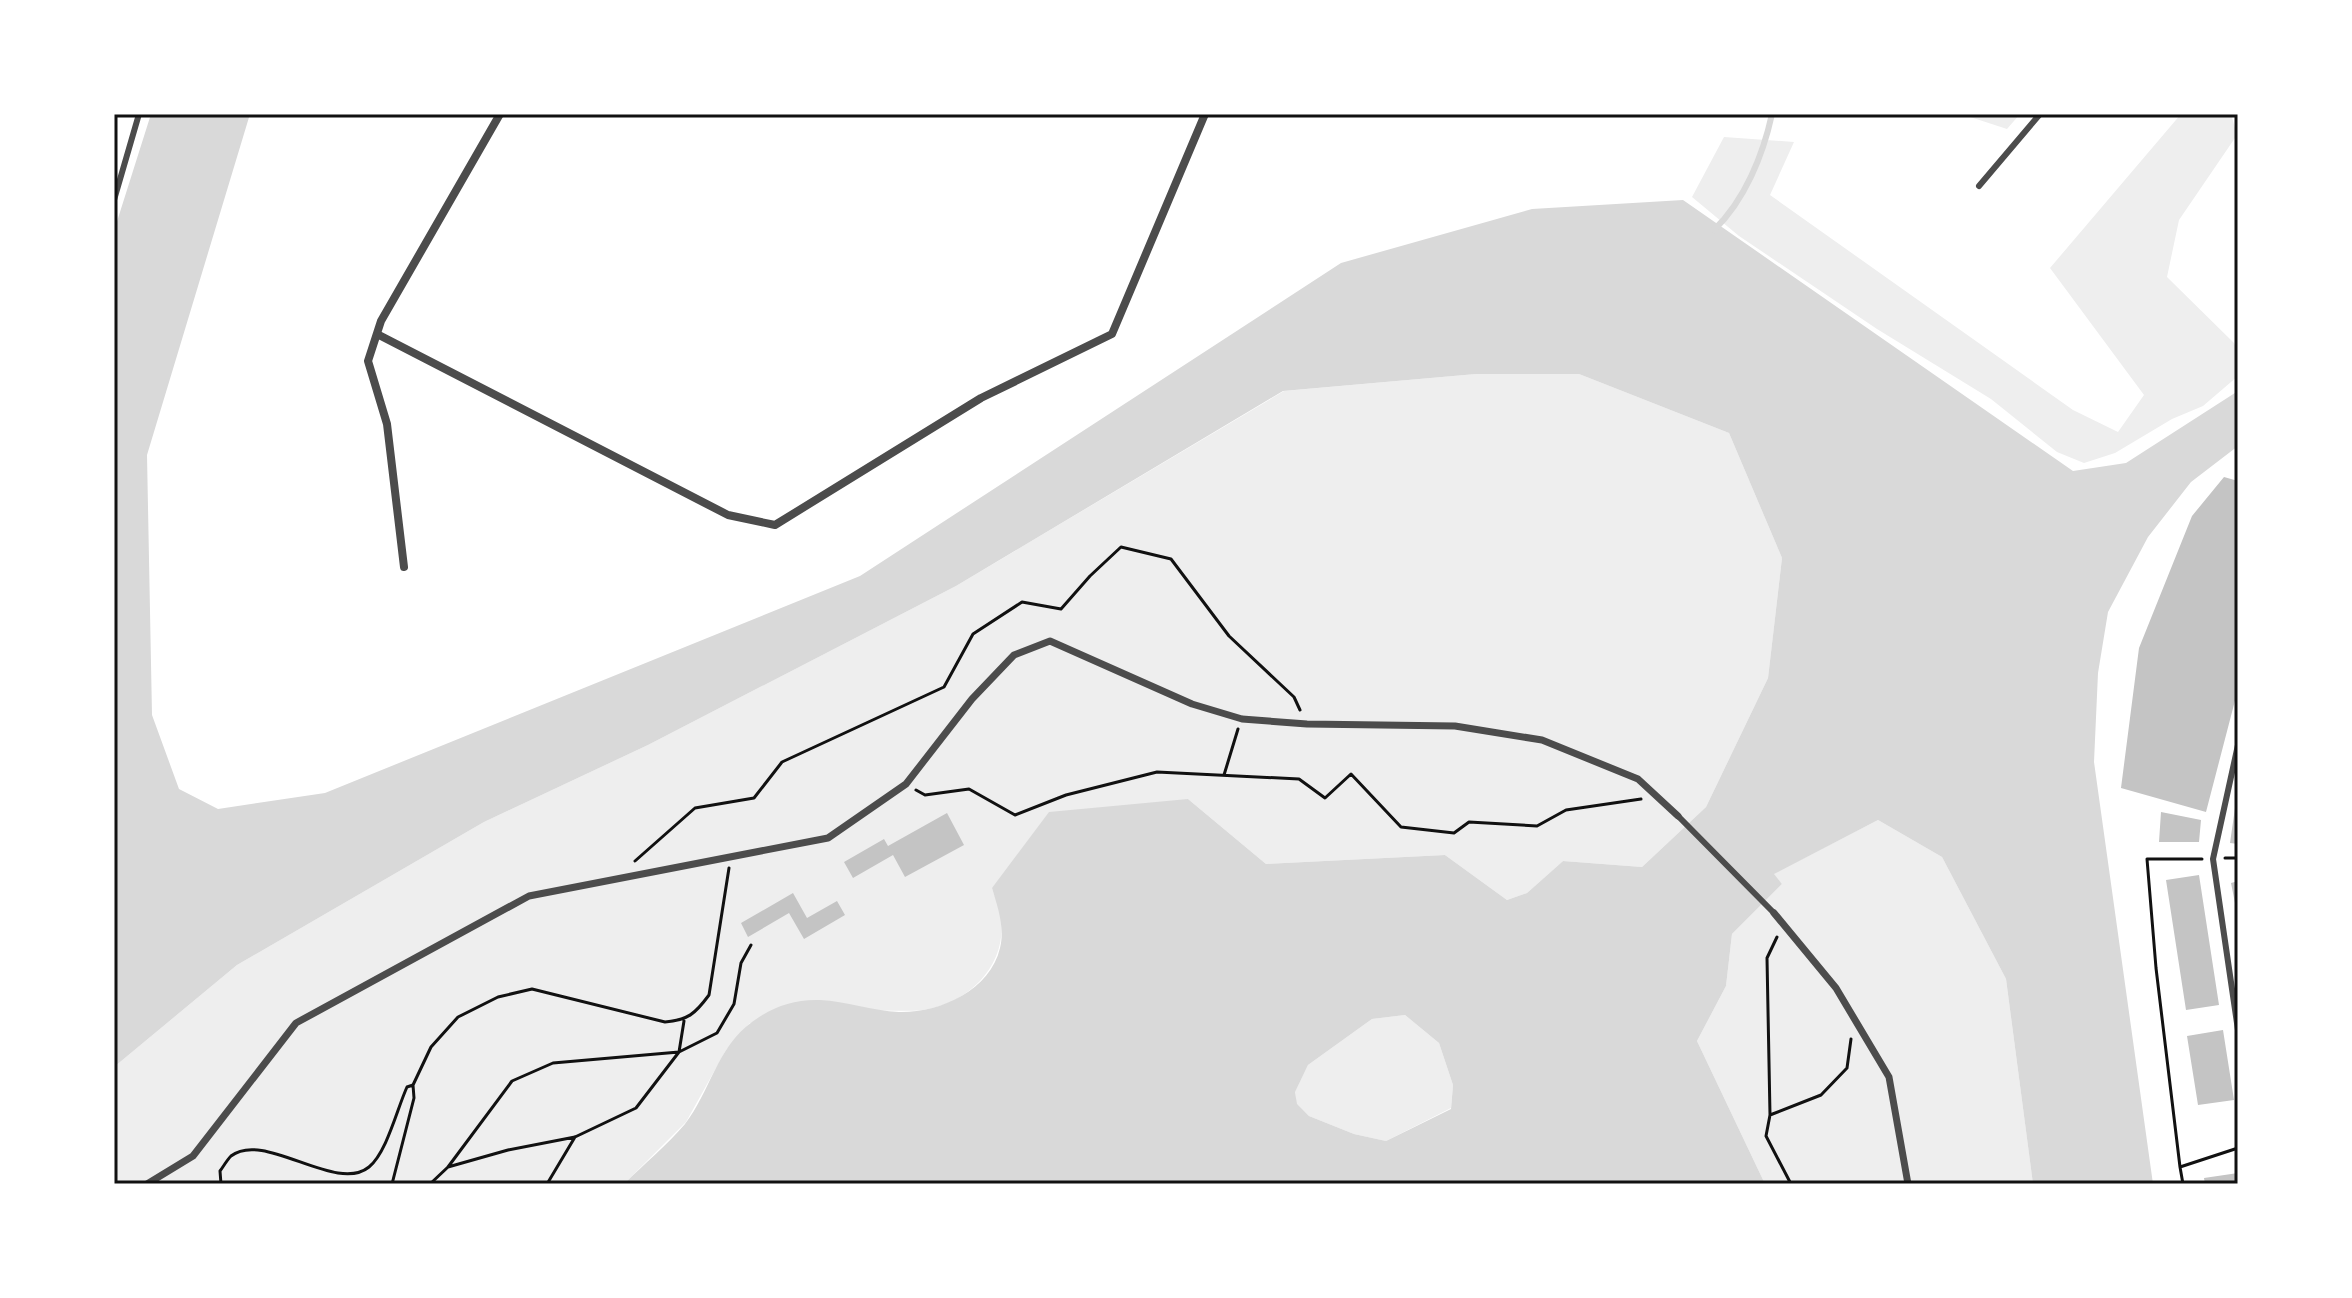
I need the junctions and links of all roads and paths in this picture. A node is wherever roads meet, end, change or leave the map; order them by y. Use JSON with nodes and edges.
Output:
{"nodes":[{"id":1,"x":139,"y":114,"type":"edge"},
{"id":2,"x":500,"y":114,"type":"edge"},
{"id":3,"x":1205,"y":114,"type":"edge"},
{"id":4,"x":2040,"y":114,"type":"edge"},
{"id":5,"x":1979,"y":186,"type":"dead end"},
{"id":6,"x":114,"y":200,"type":"edge"},
{"id":7,"x":377,"y":334,"type":"junction"},
{"id":8,"x":404,"y":567,"type":"dead end"},
{"id":9,"x":1242,"y":719,"type":"junction"},
{"id":10,"x":2238,"y":745,"type":"edge"},
{"id":11,"x":1224,"y":775,"type":"junction"},
{"id":12,"x":906,"y":784,"type":"junction"},
{"id":13,"x":1657,"y":797,"type":"junction"},
{"id":14,"x":1678,"y":816,"type":"joint"},
{"id":15,"x":730,"y":856,"type":"junction"},
{"id":16,"x":2238,"y":858,"type":"edge"},
{"id":17,"x":2213,"y":859,"type":"junction"},
{"id":18,"x":1774,"y":913,"type":"joint"},
{"id":19,"x":1782,"y":925,"type":"junction"},
{"id":20,"x":751,"y":945,"type":"dead end"},
{"id":21,"x":1854,"y":1017,"type":"junction"},
{"id":22,"x":684,"y":1020,"type":"junction"},
{"id":23,"x":2238,"y":1030,"type":"edge"},
{"id":24,"x":679,"y":1052,"type":"junction"},
{"id":25,"x":413,"y":1085,"type":"junction"},
{"id":26,"x":1770,"y":1115,"type":"junction"},
{"id":27,"x":575,"y":1137,"type":"junction"},
{"id":28,"x":2238,"y":1148,"type":"edge"},
{"id":29,"x":448,"y":1167,"type":"junction"},
{"id":30,"x":2180,"y":1167,"type":"junction"},
{"id":31,"x":147,"y":1184,"type":"edge"},
{"id":32,"x":221,"y":1184,"type":"edge"},
{"id":33,"x":392,"y":1184,"type":"edge"},
{"id":34,"x":430,"y":1184,"type":"edge"},
{"id":35,"x":547,"y":1184,"type":"edge"},
{"id":36,"x":1791,"y":1184,"type":"edge"},
{"id":37,"x":1908,"y":1184,"type":"edge"},
{"id":38,"x":2183,"y":1184,"type":"edge"}],
"edges":[{"from":1,"to":6,"type":"lane"},
{"from":2,"to":7,"type":"street"},
{"from":3,"to":7,"type":"street"},
{"from":4,"to":5,"type":"lane"},
{"from":7,"to":8,"type":"street"},
{"from":9,"to":11,"type":"path"},
{"from":9,"to":12,"type":"street"},
{"from":9,"to":13,"type":"street"},
{"from":10,"to":17,"type":"lane"},
{"from":11,"to":12,"type":"path"},
{"from":11,"to":13,"type":"path"},
{"from":12,"to":15,"type":"street"},
{"from":13,"to":14,"type":"street"},
{"from":14,"to":18,"type":"lane"},
{"from":15,"to":22,"type":"path"},
{"from":15,"to":31,"type":"street"},
{"from":16,"to":17,"type":"path"},
{"from":17,"to":23,"type":"lane"},
{"from":17,"to":30,"type":"path"},
{"from":18,"to":19,"type":"street"},
{"from":19,"to":21,"type":"street"},
{"from":19,"to":26,"type":"path"},
{"from":20,"to":24,"type":"path"},
{"from":21,"to":26,"type":"path"},
{"from":21,"to":37,"type":"street"},
{"from":22,"to":24,"type":"path"},
{"from":22,"to":25,"type":"path"},
{"from":24,"to":27,"type":"path"},
{"from":24,"to":29,"type":"path"},
{"from":25,"to":32,"type":"path"},
{"from":25,"to":33,"type":"path"},
{"from":26,"to":36,"type":"path"},
{"from":27,"to":29,"type":"path"},
{"from":27,"to":35,"type":"path"},
{"from":28,"to":30,"type":"path"},
{"from":29,"to":34,"type":"path"},
{"from":30,"to":38,"type":"path"}]}
